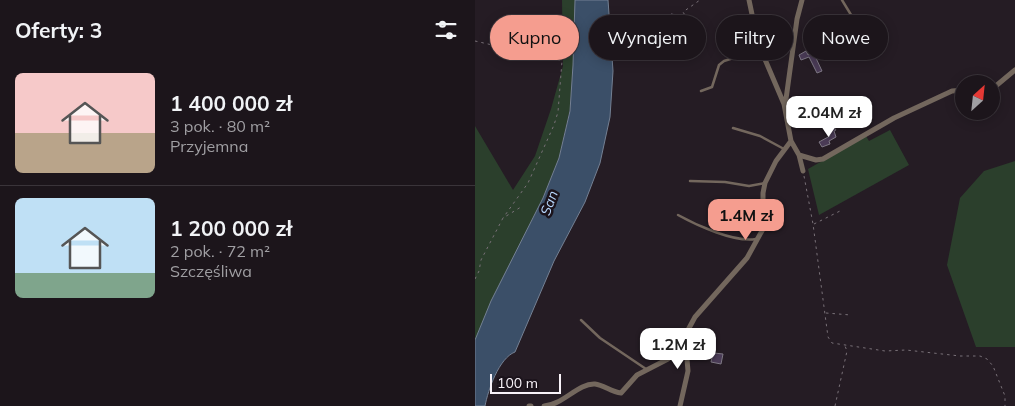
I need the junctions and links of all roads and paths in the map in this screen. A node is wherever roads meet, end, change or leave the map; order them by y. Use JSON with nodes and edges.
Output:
{"nodes":[{"id":1,"x":700,"y":0,"type":"edge"},
{"id":2,"x":749,"y":0,"type":"edge"},
{"id":3,"x":802,"y":0,"type":"edge"},
{"id":4,"x":842,"y":0,"type":"edge"},
{"id":5,"x":685,"y":15,"type":"edge"},
{"id":6,"x":753,"y":15,"type":"edge"},
{"id":7,"x":851,"y":15,"type":"edge"},
{"id":8,"x":475,"y":41,"type":"edge"},
{"id":9,"x":724,"y":60,"type":"edge"},
{"id":10,"x":766,"y":60,"type":"edge"},
{"id":11,"x":1015,"y":70,"type":"edge"},
{"id":12,"x":1000,"y":82,"type":"edge"},
{"id":13,"x":701,"y":91,"type":"dead end"},
{"id":14,"x":955,"y":91,"type":"edge"},
{"id":15,"x":784,"y":104,"type":"junction"},
{"id":16,"x":733,"y":128,"type":"dead end"},
{"id":17,"x":791,"y":141,"type":"junction"},
{"id":18,"x":784,"y":149,"type":"junction"},
{"id":19,"x":799,"y":155,"type":"junction"},
{"id":20,"x":803,"y":171,"type":"joint"},
{"id":21,"x":690,"y":180,"type":"dead end"},
{"id":22,"x":765,"y":183,"type":"junction"},
{"id":23,"x":753,"y":185,"type":"junction"},
{"id":24,"x":764,"y":190,"type":"junction"},
{"id":25,"x":521,"y":207,"type":"dead end"},
{"id":26,"x":842,"y":210,"type":"dead end"},
{"id":27,"x":678,"y":215,"type":"dead end"},
{"id":28,"x":503,"y":218,"type":"junction"},
{"id":29,"x":813,"y":224,"type":"junction"},
{"id":30,"x":760,"y":238,"type":"junction"},
{"id":31,"x":475,"y":279,"type":"edge"},
{"id":32,"x":825,"y":313,"type":"junction"},
{"id":33,"x":851,"y":315,"type":"dead end"},
{"id":34,"x":581,"y":320,"type":"dead end"},
{"id":35,"x":685,"y":336,"type":"junction"},
{"id":36,"x":845,"y":345,"type":"junction"},
{"id":37,"x":647,"y":370,"type":"junction"},
{"id":38,"x":544,"y":406,"type":"edge"},
{"id":39,"x":679,"y":406,"type":"edge"},
{"id":40,"x":835,"y":406,"type":"edge"},
{"id":41,"x":1005,"y":406,"type":"edge"}],
"edges":[{"from":1,"to":5,"type":"path"},
{"from":2,"to":6,"type":"street"},
{"from":3,"to":15,"type":"street"},
{"from":4,"to":7,"type":"lane"},
{"from":8,"to":28,"type":"path"},
{"from":9,"to":13,"type":"lane"},
{"from":10,"to":15,"type":"street"},
{"from":11,"to":12,"type":"street"},
{"from":14,"to":19,"type":"street"},
{"from":15,"to":17,"type":"street"},
{"from":16,"to":18,"type":"lane"},
{"from":17,"to":18,"type":"street"},
{"from":17,"to":19,"type":"street"},
{"from":18,"to":22,"type":"street"},
{"from":19,"to":20,"type":"street"},
{"from":20,"to":29,"type":"path"},
{"from":21,"to":23,"type":"lane"},
{"from":22,"to":23,"type":"lane"},
{"from":22,"to":24,"type":"street"},
{"from":23,"to":24,"type":"lane"},
{"from":24,"to":30,"type":"street"},
{"from":25,"to":28,"type":"path"},
{"from":26,"to":29,"type":"path"},
{"from":27,"to":30,"type":"lane"},
{"from":28,"to":31,"type":"path"},
{"from":29,"to":32,"type":"path"},
{"from":30,"to":35,"type":"street"},
{"from":32,"to":33,"type":"path"},
{"from":32,"to":36,"type":"path"},
{"from":34,"to":37,"type":"lane"},
{"from":35,"to":37,"type":"street"},
{"from":35,"to":39,"type":"street"},
{"from":36,"to":40,"type":"path"},
{"from":36,"to":41,"type":"path"},
{"from":37,"to":38,"type":"street"}]}
